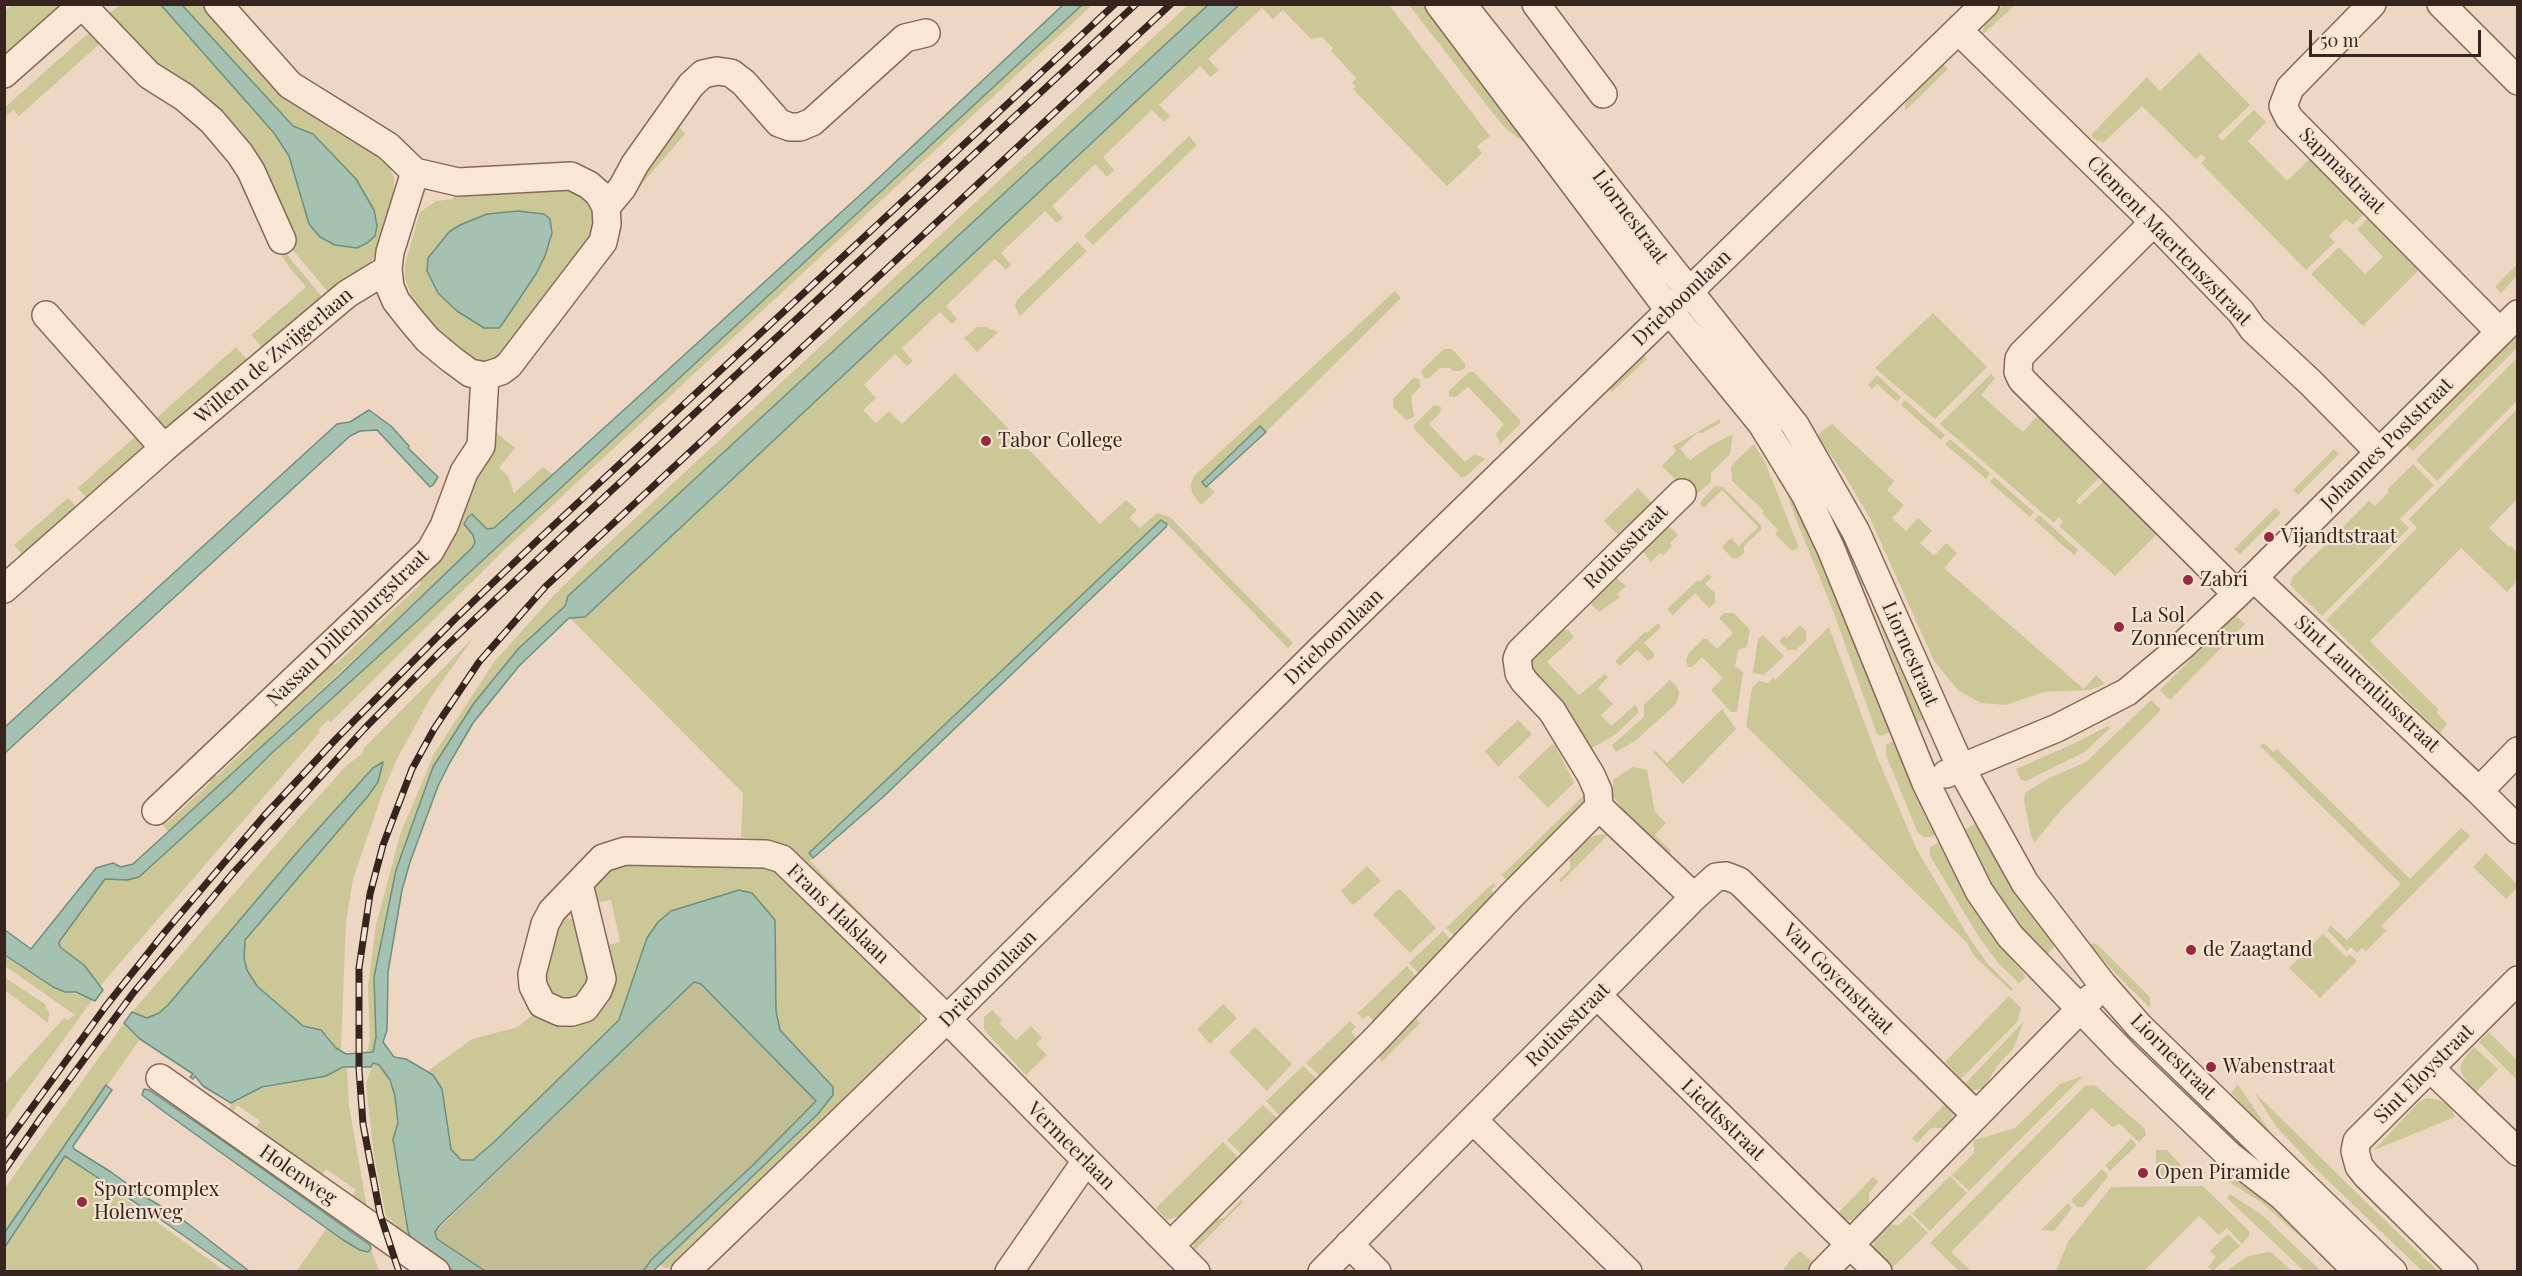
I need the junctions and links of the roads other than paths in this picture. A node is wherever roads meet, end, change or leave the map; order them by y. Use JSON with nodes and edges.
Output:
{"nodes":[{"id":1,"x":218,"y":4,"type":"edge"},
{"id":2,"x":1439,"y":4,"type":"edge"},
{"id":3,"x":1462,"y":4,"type":"edge"},
{"id":4,"x":1536,"y":4,"type":"edge"},
{"id":5,"x":1985,"y":4,"type":"edge"},
{"id":6,"x":2372,"y":4,"type":"edge"},
{"id":7,"x":2441,"y":4,"type":"edge"},
{"id":8,"x":82,"y":5,"type":"edge"},
{"id":9,"x":1958,"y":30,"type":"junction"},
{"id":10,"x":926,"y":33,"type":"dead end"},
{"id":11,"x":4,"y":74,"type":"edge"},
{"id":12,"x":2517,"y":81,"type":"edge"},
{"id":13,"x":1603,"y":94,"type":"dead end"},
{"id":14,"x":416,"y":172,"type":"junction"},
{"id":15,"x":606,"y":207,"type":"junction"},
{"id":16,"x":2154,"y":222,"type":"junction"},
{"id":17,"x":282,"y":240,"type":"dead end"},
{"id":18,"x":387,"y":269,"type":"junction"},
{"id":19,"x":1678,"y":301,"type":"junction"},
{"id":20,"x":46,"y":315,"type":"dead end"},
{"id":21,"x":2509,"y":323,"type":"edge"},
{"id":22,"x":486,"y":376,"type":"junction"},
{"id":23,"x":164,"y":448,"type":"junction"},
{"id":24,"x":2379,"y":452,"type":"junction"},
{"id":25,"x":1682,"y":493,"type":"dead end"},
{"id":26,"x":2245,"y":586,"type":"junction"},
{"id":27,"x":4,"y":589,"type":"edge"},
{"id":28,"x":2517,"y":751,"type":"edge"},
{"id":29,"x":1961,"y":768,"type":"junction"},
{"id":30,"x":1926,"y":783,"type":"junction"},
{"id":31,"x":2479,"y":791,"type":"junction"},
{"id":32,"x":1599,"y":807,"type":"junction"},
{"id":33,"x":156,"y":811,"type":"dead end"},
{"id":34,"x":2517,"y":830,"type":"edge"},
{"id":35,"x":579,"y":884,"type":"dead end"},
{"id":36,"x":1694,"y":897,"type":"junction"},
{"id":37,"x":2517,"y":980,"type":"edge"},
{"id":38,"x":2103,"y":985,"type":"junction"},
{"id":39,"x":1597,"y":995,"type":"junction"},
{"id":40,"x":2080,"y":1010,"type":"junction"},
{"id":41,"x":947,"y":1019,"type":"junction"},
{"id":42,"x":2430,"y":1068,"type":"junction"},
{"id":43,"x":160,"y":1078,"type":"dead end"},
{"id":44,"x":1976,"y":1115,"type":"junction"},
{"id":45,"x":1473,"y":1120,"type":"junction"},
{"id":46,"x":2517,"y":1152,"type":"edge"},
{"id":47,"x":1086,"y":1161,"type":"junction"},
{"id":48,"x":1349,"y":1244,"type":"junction"},
{"id":49,"x":1850,"y":1244,"type":"junction"},
{"id":50,"x":1171,"y":1245,"type":"junction"},
{"id":51,"x":436,"y":1272,"type":"edge"},
{"id":52,"x":685,"y":1272,"type":"edge"},
{"id":53,"x":1009,"y":1272,"type":"edge"},
{"id":54,"x":1196,"y":1272,"type":"edge"},
{"id":55,"x":1322,"y":1272,"type":"edge"},
{"id":56,"x":1377,"y":1272,"type":"edge"},
{"id":57,"x":1628,"y":1272,"type":"edge"},
{"id":58,"x":1823,"y":1272,"type":"edge"},
{"id":59,"x":1878,"y":1272,"type":"edge"},
{"id":60,"x":2358,"y":1272,"type":"edge"},
{"id":61,"x":2392,"y":1272,"type":"edge"},
{"id":62,"x":2464,"y":1272,"type":"edge"}],
"edges":[{"from":1,"to":14,"type":"street"},
{"from":2,"to":19,"type":"street","name":"Liornestraat"},
{"from":3,"to":19,"type":"street","name":"Liornestraat"},
{"from":4,"to":13,"type":"street"},
{"from":5,"to":9,"type":"street","name":"Drieboomlaan"},
{"from":6,"to":21,"type":"street","name":"Sapmastraat"},
{"from":7,"to":12,"type":"street"},
{"from":8,"to":11,"type":"street"},
{"from":8,"to":17,"type":"street"},
{"from":9,"to":16,"type":"street","name":"Clement Maertenszstraat"},
{"from":9,"to":19,"type":"street","name":"Drieboomlaan"},
{"from":10,"to":15,"type":"street"},
{"from":14,"to":15,"type":"street"},
{"from":14,"to":18,"type":"street"},
{"from":15,"to":22,"type":"street"},
{"from":16,"to":24,"type":"street","name":"Clement Maertenszstraat"},
{"from":16,"to":26,"type":"street"},
{"from":18,"to":22,"type":"street"},
{"from":18,"to":23,"type":"street","name":"Willem de Zwijgerlaan"},
{"from":19,"to":29,"type":"street","name":"Liornestraat"},
{"from":19,"to":30,"type":"street","name":"Liornestraat"},
{"from":19,"to":41,"type":"street","name":"Drieboomlaan"},
{"from":20,"to":23,"type":"street"},
{"from":21,"to":24,"type":"street","name":"Johannes Poststraat"},
{"from":22,"to":33,"type":"street","name":"Nassau Dillenburgstraat"},
{"from":23,"to":27,"type":"street","name":"Willem de Zwijgerlaan"},
{"from":24,"to":26,"type":"street","name":"Johannes Poststraat"},
{"from":25,"to":32,"type":"street","name":"Rotiusstraat"},
{"from":26,"to":29,"type":"street","name":"Johannes Poststraat"},
{"from":26,"to":31,"type":"street","name":"Sint Laurentiusstraat"},
{"from":28,"to":31,"type":"street"},
{"from":29,"to":30,"type":"street","name":"Johannes Poststraat"},
{"from":29,"to":38,"type":"street","name":"Liornestraat"},
{"from":30,"to":40,"type":"street","name":"Liornestraat"},
{"from":31,"to":34,"type":"street","name":"Sint Laurentiusstraat"},
{"from":32,"to":36,"type":"street"},
{"from":32,"to":50,"type":"street"},
{"from":35,"to":41,"type":"street","name":"Frans Halslaan"},
{"from":36,"to":39,"type":"street","name":"Rotiusstraat"},
{"from":36,"to":44,"type":"street","name":"Van Goyenstraat"},
{"from":37,"to":42,"type":"street","name":"Sint Eloystraat"},
{"from":38,"to":40,"type":"street"},
{"from":38,"to":61,"type":"street","name":"Liornestraat"},
{"from":39,"to":45,"type":"street","name":"Rotiusstraat"},
{"from":39,"to":49,"type":"street","name":"Liedtsstraat"},
{"from":40,"to":44,"type":"street"},
{"from":40,"to":60,"type":"street","name":"Liornestraat"},
{"from":41,"to":47,"type":"street","name":"Vermeerlaan"},
{"from":41,"to":52,"type":"street","name":"Drieboomlaan"},
{"from":42,"to":46,"type":"street"},
{"from":42,"to":62,"type":"street","name":"Sint Eloystraat"},
{"from":43,"to":51,"type":"street","name":"Holenweg"},
{"from":44,"to":49,"type":"street"},
{"from":45,"to":48,"type":"street","name":"Rotiusstraat"},
{"from":45,"to":57,"type":"street"},
{"from":47,"to":50,"type":"street","name":"Vermeerlaan"},
{"from":47,"to":53,"type":"street"},
{"from":48,"to":55,"type":"street"},
{"from":48,"to":56,"type":"street"},
{"from":49,"to":58,"type":"street"},
{"from":49,"to":59,"type":"street","name":"Liedtsstraat"},
{"from":50,"to":54,"type":"street","name":"Vermeerlaan"}]}
